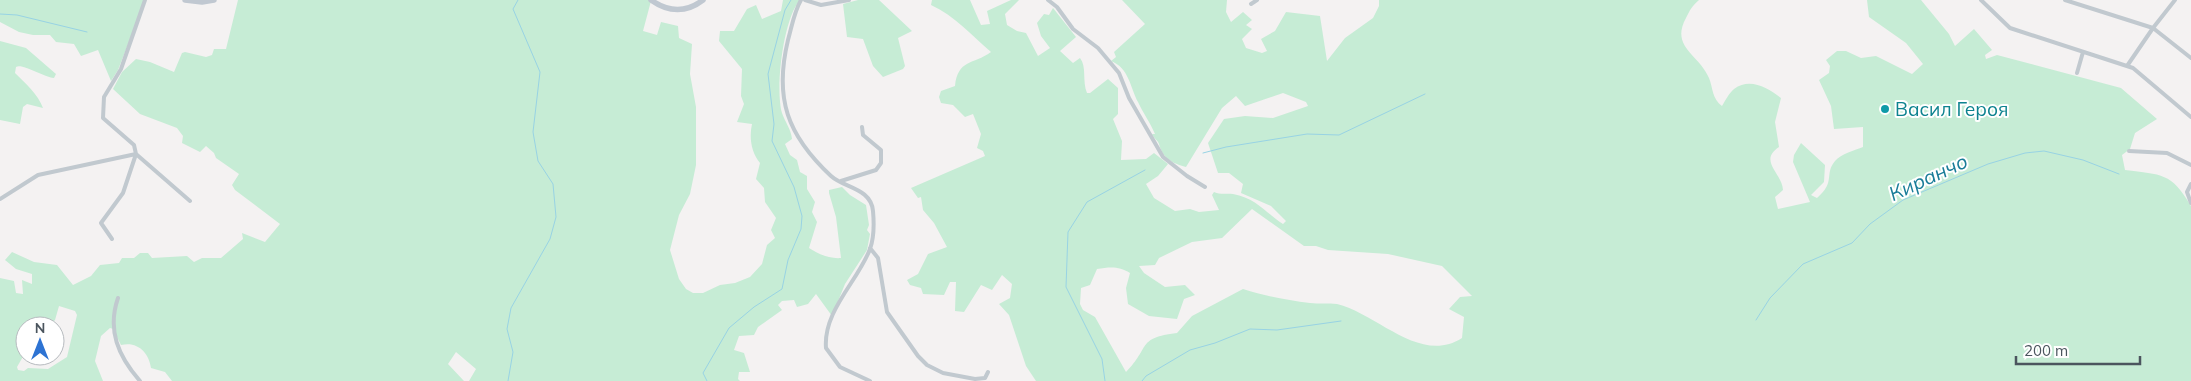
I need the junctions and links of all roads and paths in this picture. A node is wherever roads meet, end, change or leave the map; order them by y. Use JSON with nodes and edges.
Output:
{"nodes":[{"id":1,"x":145,"y":0,"type":"edge"},
{"id":2,"x":185,"y":0,"type":"edge"},
{"id":3,"x":214,"y":0,"type":"edge"},
{"id":4,"x":651,"y":0,"type":"edge"},
{"id":5,"x":703,"y":0,"type":"edge"},
{"id":6,"x":800,"y":0,"type":"edge"},
{"id":7,"x":805,"y":0,"type":"edge"},
{"id":8,"x":849,"y":0,"type":"edge"},
{"id":9,"x":1048,"y":0,"type":"edge"},
{"id":10,"x":1257,"y":0,"type":"edge"},
{"id":11,"x":1981,"y":0,"type":"edge"},
{"id":12,"x":2065,"y":0,"type":"edge"},
{"id":13,"x":2175,"y":0,"type":"edge"},
{"id":14,"x":1251,"y":4,"type":"dead end"},
{"id":15,"x":2153,"y":28,"type":"junction"},
{"id":16,"x":2083,"y":52,"type":"junction"},
{"id":17,"x":2191,"y":58,"type":"edge"},
{"id":18,"x":2127,"y":66,"type":"junction"},
{"id":19,"x":2077,"y":73,"type":"dead end"},
{"id":20,"x":2191,"y":117,"type":"edge"},
{"id":21,"x":862,"y":127,"type":"dead end"},
{"id":22,"x":2129,"y":151,"type":"dead end"},
{"id":23,"x":136,"y":154,"type":"junction"},
{"id":24,"x":2191,"y":165,"type":"edge"},
{"id":25,"x":841,"y":181,"type":"junction"},
{"id":26,"x":2191,"y":184,"type":"edge"},
{"id":27,"x":1205,"y":187,"type":"dead end"},
{"id":28,"x":0,"y":199,"type":"edge"},
{"id":29,"x":190,"y":201,"type":"dead end"},
{"id":30,"x":2191,"y":203,"type":"edge"},
{"id":31,"x":112,"y":239,"type":"dead end"},
{"id":32,"x":870,"y":248,"type":"junction"},
{"id":33,"x":118,"y":298,"type":"dead end"},
{"id":34,"x":988,"y":372,"type":"dead end"},
{"id":35,"x":140,"y":381,"type":"edge"},
{"id":36,"x":870,"y":381,"type":"edge"}],
"edges":[{"from":1,"to":23,"type":"street"},
{"from":2,"to":3,"type":"street"},
{"from":4,"to":5,"type":"street"},
{"from":6,"to":25,"type":"street"},
{"from":7,"to":8,"type":"street"},
{"from":9,"to":27,"type":"street"},
{"from":10,"to":14,"type":"street"},
{"from":11,"to":16,"type":"street"},
{"from":12,"to":15,"type":"street"},
{"from":13,"to":15,"type":"street"},
{"from":15,"to":17,"type":"street"},
{"from":15,"to":18,"type":"street"},
{"from":16,"to":18,"type":"street"},
{"from":16,"to":19,"type":"street"},
{"from":18,"to":20,"type":"street"},
{"from":21,"to":25,"type":"street"},
{"from":22,"to":24,"type":"street"},
{"from":23,"to":28,"type":"street"},
{"from":23,"to":29,"type":"street"},
{"from":23,"to":31,"type":"street"},
{"from":25,"to":32,"type":"street"},
{"from":26,"to":30,"type":"street"},
{"from":32,"to":34,"type":"street"},
{"from":32,"to":36,"type":"street"},
{"from":33,"to":35,"type":"street"}]}
